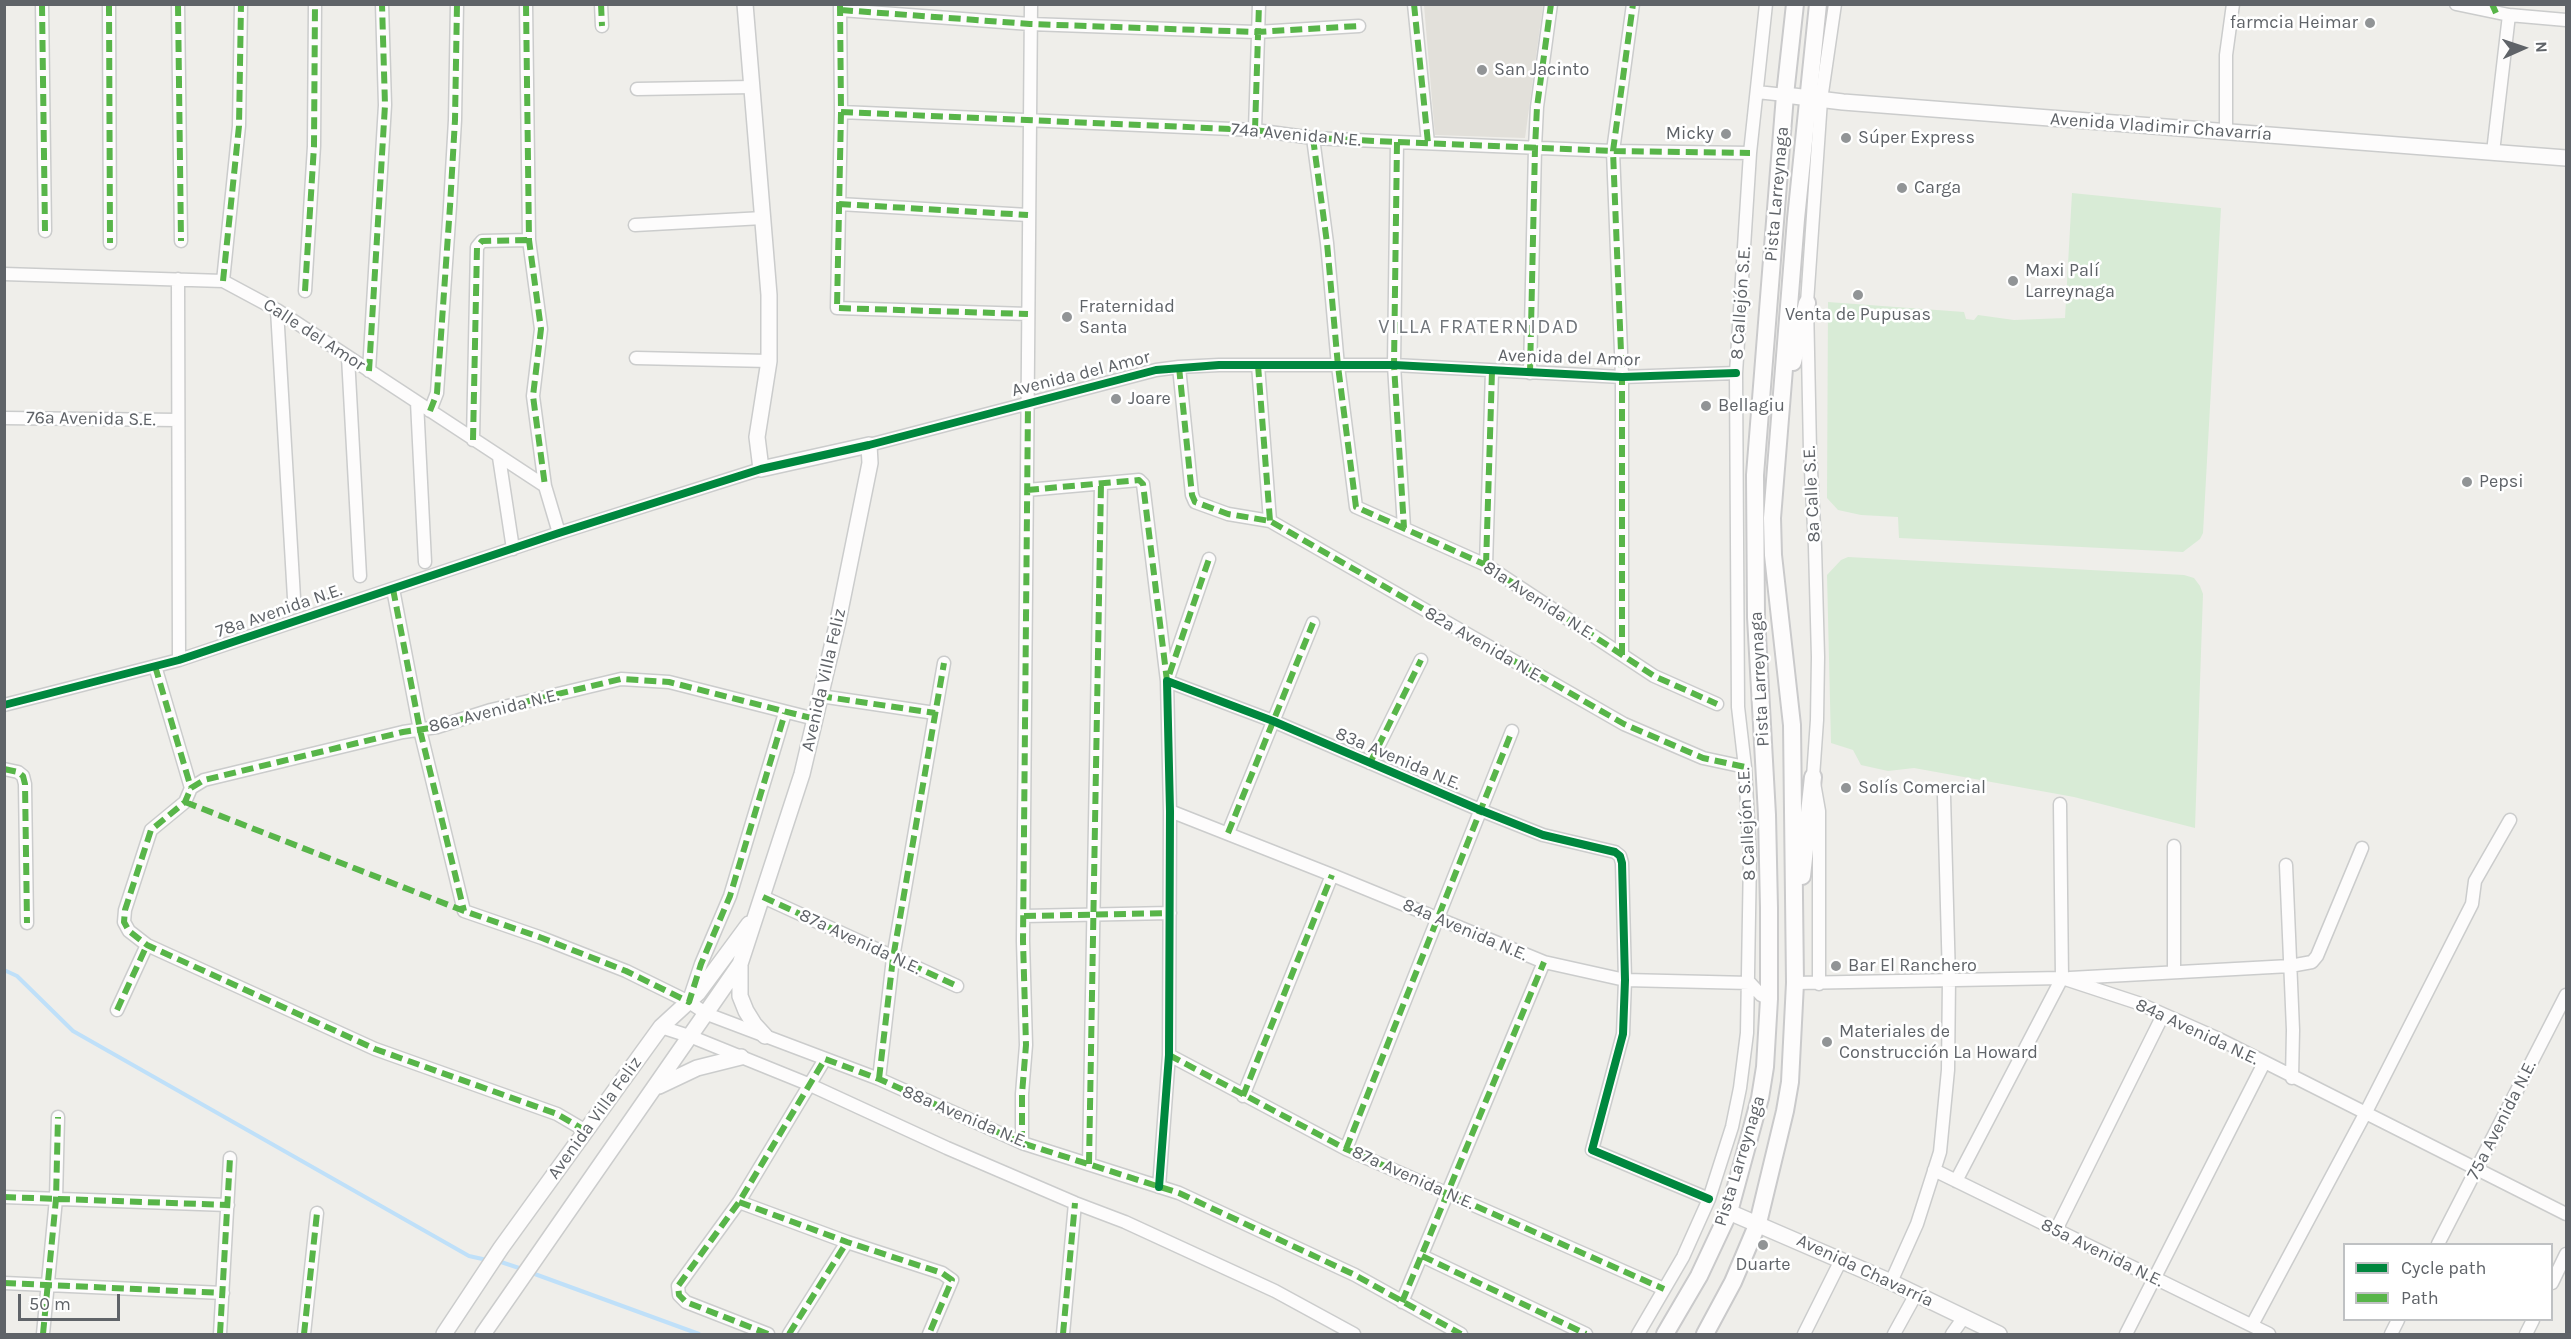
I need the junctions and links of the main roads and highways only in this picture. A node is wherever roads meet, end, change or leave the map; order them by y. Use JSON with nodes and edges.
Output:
{"nodes":[{"id":1,"x":1795,"y":4,"type":"edge"},
{"id":2,"x":1818,"y":4,"type":"edge"},
{"id":3,"x":1807,"y":303,"type":"road end"},
{"id":4,"x":1781,"y":416,"type":"junction"},
{"id":5,"x":1813,"y":777,"type":"road end"},
{"id":6,"x":1794,"y":921,"type":"junction"},
{"id":7,"x":1665,"y":1335,"type":"edge"},
{"id":8,"x":1705,"y":1335,"type":"edge"}],
"edges":[{"from":1,"to":7,"type":"main road","name":"Pista Larreynaga"},
{"from":2,"to":4,"type":"main road","name":"Pista Larreynaga"},
{"from":3,"to":4,"type":"main road"},
{"from":4,"to":6,"type":"main road","name":"Pista Larreynaga"},
{"from":5,"to":6,"type":"main road"},
{"from":6,"to":8,"type":"main road","name":"Pista Larreynaga"}]}
